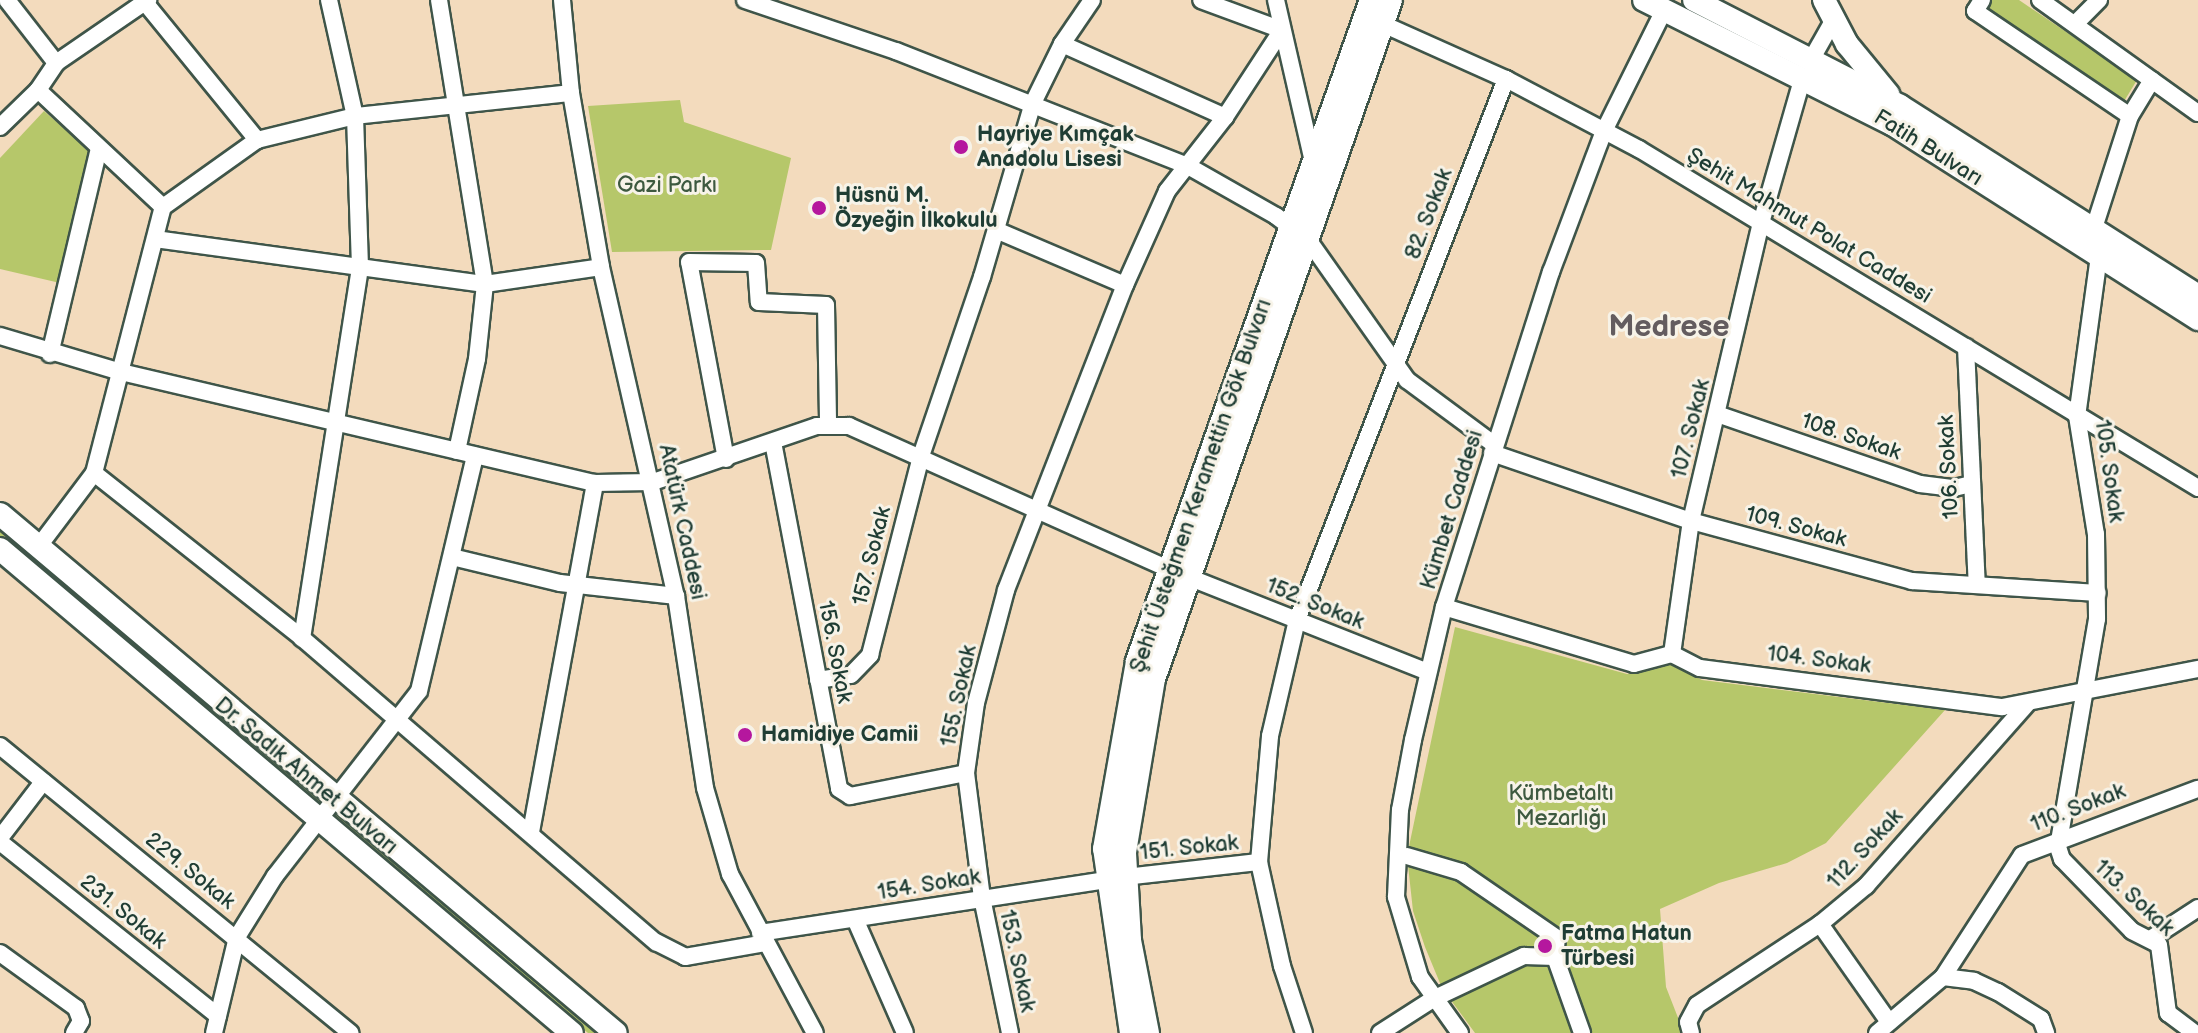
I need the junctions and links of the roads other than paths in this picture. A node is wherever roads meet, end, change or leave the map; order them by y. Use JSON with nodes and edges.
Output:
{"nodes":[{"id":1,"x":7,"y":0,"type":"edge"},
{"id":2,"x":329,"y":0,"type":"edge"},
{"id":3,"x":439,"y":0,"type":"edge"},
{"id":4,"x":562,"y":0,"type":"edge"},
{"id":5,"x":745,"y":0,"type":"edge"},
{"id":6,"x":801,"y":0,"type":"edge"},
{"id":7,"x":1092,"y":0,"type":"edge"},
{"id":8,"x":1201,"y":0,"type":"edge"},
{"id":9,"x":1276,"y":0,"type":"edge"},
{"id":10,"x":1371,"y":0,"type":"edge"},
{"id":11,"x":1391,"y":0,"type":"edge"},
{"id":12,"x":1694,"y":0,"type":"edge"},
{"id":13,"x":1824,"y":0,"type":"edge"},
{"id":14,"x":1982,"y":0,"type":"edge"},
{"id":15,"x":2040,"y":0,"type":"edge"},
{"id":16,"x":2099,"y":0,"type":"edge"},
{"id":17,"x":145,"y":1,"type":"edge"},
{"id":18,"x":1654,"y":5,"type":"edge"},
{"id":19,"x":798,"y":17,"type":"junction"},
{"id":20,"x":1833,"y":21,"type":"junction"},
{"id":21,"x":2075,"y":24,"type":"junction"},
{"id":22,"x":1385,"y":25,"type":"junction"},
{"id":23,"x":1282,"y":30,"type":"junction"},
{"id":24,"x":1062,"y":44,"type":"junction"},
{"id":25,"x":56,"y":63,"type":"junction"},
{"id":26,"x":1807,"y":69,"type":"junction"},
{"id":27,"x":1506,"y":79,"type":"junction"},
{"id":28,"x":2152,"y":80,"type":"junction"},
{"id":29,"x":38,"y":90,"type":"junction"},
{"id":30,"x":571,"y":93,"type":"junction"},
{"id":31,"x":1033,"y":103,"type":"junction"},
{"id":32,"x":1900,"y":106,"type":"junction"},
{"id":33,"x":458,"y":109,"type":"junction"},
{"id":34,"x":2198,"y":113,"type":"edge"},
{"id":35,"x":355,"y":116,"type":"junction"},
{"id":36,"x":2130,"y":116,"type":"junction"},
{"id":37,"x":1225,"y":117,"type":"junction"},
{"id":38,"x":0,"y":127,"type":"edge"},
{"id":39,"x":1604,"y":131,"type":"junction"},
{"id":40,"x":257,"y":140,"type":"junction"},
{"id":41,"x":99,"y":149,"type":"junction"},
{"id":42,"x":1188,"y":166,"type":"junction"},
{"id":43,"x":1315,"y":167,"type":"junction"},
{"id":44,"x":163,"y":207,"type":"junction"},
{"id":45,"x":1761,"y":223,"type":"junction"},
{"id":46,"x":2094,"y":228,"type":"junction"},
{"id":47,"x":996,"y":230,"type":"junction"},
{"id":48,"x":1302,"y":234,"type":"junction"},
{"id":49,"x":155,"y":239,"type":"junction"},
{"id":50,"x":2099,"y":256,"type":"junction"},
{"id":51,"x":601,"y":267,"type":"junction"},
{"id":52,"x":360,"y":268,"type":"junction"},
{"id":53,"x":485,"y":284,"type":"junction"},
{"id":54,"x":1125,"y":285,"type":"junction"},
{"id":55,"x":2198,"y":296,"type":"edge"},
{"id":56,"x":2198,"y":319,"type":"edge"},
{"id":57,"x":0,"y":336,"type":"edge"},
{"id":58,"x":1966,"y":347,"type":"junction"},
{"id":59,"x":50,"y":354,"type":"junction"},
{"id":60,"x":1395,"y":366,"type":"junction"},
{"id":61,"x":121,"y":372,"type":"junction"},
{"id":62,"x":1717,"y":414,"type":"junction"},
{"id":63,"x":2077,"y":416,"type":"junction"},
{"id":64,"x":336,"y":421,"type":"junction"},
{"id":65,"x":828,"y":423,"type":"junction"},
{"id":66,"x":773,"y":442,"type":"junction"},
{"id":67,"x":1493,"y":449,"type":"junction"},
{"id":68,"x":457,"y":451,"type":"junction"},
{"id":69,"x":475,"y":456,"type":"junction"},
{"id":70,"x":921,"y":456,"type":"junction"},
{"id":71,"x":726,"y":459,"type":"junction"},
{"id":72,"x":94,"y":473,"type":"junction"},
{"id":73,"x":653,"y":482,"type":"junction"},
{"id":74,"x":595,"y":483,"type":"junction"},
{"id":75,"x":1972,"y":484,"type":"junction"},
{"id":76,"x":2198,"y":488,"type":"edge"},
{"id":77,"x":1038,"y":510,"type":"junction"},
{"id":78,"x":0,"y":514,"type":"edge"},
{"id":79,"x":1691,"y":521,"type":"junction"},
{"id":80,"x":39,"y":546,"type":"junction"},
{"id":81,"x":0,"y":549,"type":"edge"},
{"id":82,"x":452,"y":557,"type":"junction"},
{"id":83,"x":1177,"y":572,"type":"junction"},
{"id":84,"x":576,"y":584,"type":"junction"},
{"id":85,"x":1977,"y":585,"type":"junction"},
{"id":86,"x":2098,"y":593,"type":"junction"},
{"id":87,"x":676,"y":596,"type":"junction"},
{"id":88,"x":1444,"y":607,"type":"junction"},
{"id":89,"x":1297,"y":620,"type":"junction"},
{"id":90,"x":302,"y":638,"type":"junction"},
{"id":91,"x":1672,"y":654,"type":"junction"},
{"id":92,"x":2198,"y":669,"type":"edge"},
{"id":93,"x":1428,"y":672,"type":"junction"},
{"id":94,"x":818,"y":680,"type":"junction"},
{"id":95,"x":2084,"y":692,"type":"junction"},
{"id":96,"x":2027,"y":704,"type":"junction"},
{"id":97,"x":398,"y":722,"type":"junction"},
{"id":98,"x":0,"y":746,"type":"edge"},
{"id":99,"x":966,"y":773,"type":"junction"},
{"id":100,"x":43,"y":782,"type":"junction"},
{"id":101,"x":2198,"y":789,"type":"edge"},
{"id":102,"x":335,"y":801,"type":"junction"},
{"id":103,"x":319,"y":820,"type":"junction"},
{"id":104,"x":531,"y":832,"type":"junction"},
{"id":105,"x":2059,"y":837,"type":"junction"},
{"id":106,"x":0,"y":840,"type":"edge"},
{"id":107,"x":1407,"y":856,"type":"dead end"},
{"id":108,"x":1259,"y":862,"type":"junction"},
{"id":109,"x":1115,"y":878,"type":"junction"},
{"id":110,"x":982,"y":898,"type":"junction"},
{"id":111,"x":2198,"y":908,"type":"edge"},
{"id":112,"x":855,"y":919,"type":"junction"},
{"id":113,"x":1820,"y":924,"type":"junction"},
{"id":114,"x":237,"y":937,"type":"junction"},
{"id":115,"x":762,"y":938,"type":"junction"},
{"id":116,"x":2152,"y":938,"type":"junction"},
{"id":117,"x":0,"y":953,"type":"edge"},
{"id":118,"x":1555,"y":957,"type":"junction"},
{"id":119,"x":1943,"y":977,"type":"junction"},
{"id":120,"x":1433,"y":999,"type":"junction"},
{"id":121,"x":216,"y":1025,"type":"edge"},
{"id":122,"x":1883,"y":1028,"type":"edge"},
{"id":123,"x":2046,"y":1030,"type":"edge"},
{"id":124,"x":74,"y":1033,"type":"edge"},
{"id":125,"x":351,"y":1033,"type":"edge"},
{"id":126,"x":572,"y":1033,"type":"edge"},
{"id":127,"x":616,"y":1033,"type":"edge"},
{"id":128,"x":815,"y":1033,"type":"edge"},
{"id":129,"x":905,"y":1033,"type":"edge"},
{"id":130,"x":1010,"y":1033,"type":"edge"},
{"id":131,"x":1131,"y":1033,"type":"edge"},
{"id":132,"x":1148,"y":1033,"type":"edge"},
{"id":133,"x":1304,"y":1033,"type":"edge"},
{"id":134,"x":1380,"y":1033,"type":"edge"},
{"id":135,"x":1460,"y":1033,"type":"edge"},
{"id":136,"x":1582,"y":1033,"type":"edge"},
{"id":137,"x":1691,"y":1033,"type":"edge"},
{"id":138,"x":2195,"y":1033,"type":"edge"}],
"edges":[{"from":1,"to":25,"type":"street"},
{"from":2,"to":35,"type":"street"},
{"from":3,"to":33,"type":"street"},
{"from":4,"to":30,"type":"street","name":"Atatürk Caddesi"},
{"from":5,"to":19,"type":"street"},
{"from":6,"to":19,"type":"street"},
{"from":7,"to":24,"type":"street","name":"157. Sokak"},
{"from":8,"to":23,"type":"street"},
{"from":9,"to":23,"type":"street"},
{"from":10,"to":43,"type":"main road","name":"Şehit Üsteğmen Keramettin Gök Bulvarı"},
{"from":11,"to":22,"type":"main road","name":"Şehit Üsteğmen Keramettin Gök Bulvarı"},
{"from":12,"to":26,"type":"main road","name":"Fatih Bulvarı"},
{"from":13,"to":20,"type":"main road"},
{"from":14,"to":36,"type":"street"},
{"from":15,"to":21,"type":"street"},
{"from":16,"to":21,"type":"street"},
{"from":17,"to":25,"type":"street"},
{"from":17,"to":40,"type":"street"},
{"from":18,"to":26,"type":"main road","name":"Fatih Bulvarı"},
{"from":18,"to":39,"type":"street","name":"Kümbet Caddesi"},
{"from":19,"to":31,"type":"street"},
{"from":20,"to":26,"type":"street","name":"107. Sokak"},
{"from":20,"to":32,"type":"main road"},
{"from":21,"to":28,"type":"street"},
{"from":22,"to":27,"type":"street","name":"Şehit Mahmut Polat Caddesi"},
{"from":22,"to":48,"type":"main road","name":"Şehit Üsteğmen Keramettin Gök Bulvarı"},
{"from":23,"to":37,"type":"street","name":"155. Sokak"},
{"from":23,"to":43,"type":"street"},
{"from":24,"to":31,"type":"street","name":"157. Sokak"},
{"from":24,"to":37,"type":"street"},
{"from":25,"to":29,"type":"street"},
{"from":26,"to":32,"type":"main road","name":"Fatih Bulvarı"},
{"from":26,"to":45,"type":"street","name":"107. Sokak"},
{"from":26,"to":50,"type":"main road","name":"Fatih Bulvarı"},
{"from":27,"to":39,"type":"street","name":"Şehit Mahmut Polat Caddesi"},
{"from":27,"to":60,"type":"street","name":"82. Sokak"},
{"from":28,"to":34,"type":"street"},
{"from":28,"to":36,"type":"street"},
{"from":29,"to":38,"type":"street"},
{"from":29,"to":41,"type":"street"},
{"from":30,"to":33,"type":"street"},
{"from":30,"to":51,"type":"street","name":"Atatürk Caddesi"},
{"from":31,"to":42,"type":"street"},
{"from":31,"to":47,"type":"street","name":"157. Sokak"},
{"from":32,"to":46,"type":"main road","name":"Fatih Bulvarı"},
{"from":33,"to":35,"type":"street"},
{"from":33,"to":53,"type":"street"},
{"from":35,"to":40,"type":"street"},
{"from":35,"to":52,"type":"street"},
{"from":36,"to":46,"type":"street"},
{"from":37,"to":42,"type":"street","name":"155. Sokak"},
{"from":39,"to":45,"type":"street","name":"Şehit Mahmut Polat Caddesi"},
{"from":39,"to":67,"type":"street","name":"Kümbet Caddesi"},
{"from":40,"to":44,"type":"street"},
{"from":41,"to":44,"type":"street"},
{"from":41,"to":59,"type":"street"},
{"from":42,"to":48,"type":"street"},
{"from":42,"to":54,"type":"street","name":"155. Sokak"},
{"from":43,"to":48,"type":"main road","name":"Şehit Üsteğmen Keramettin Gök Bulvarı"},
{"from":44,"to":49,"type":"street"},
{"from":45,"to":58,"type":"street","name":"Şehit Mahmut Polat Caddesi"},
{"from":45,"to":62,"type":"street","name":"107. Sokak"},
{"from":46,"to":55,"type":"main road","name":"Fatih Bulvarı"},
{"from":47,"to":54,"type":"street"},
{"from":47,"to":70,"type":"street","name":"157. Sokak"},
{"from":48,"to":60,"type":"street","name":"109. Sokak"},
{"from":48,"to":83,"type":"main road","name":"Şehit Üsteğmen Keramettin Gök Bulvarı"},
{"from":49,"to":52,"type":"street"},
{"from":49,"to":61,"type":"street"},
{"from":50,"to":56,"type":"main road","name":"Fatih Bulvarı"},
{"from":50,"to":63,"type":"street","name":"105. Sokak"},
{"from":51,"to":53,"type":"street"},
{"from":51,"to":73,"type":"street","name":"Atatürk Caddesi"},
{"from":52,"to":53,"type":"street"},
{"from":52,"to":64,"type":"street"},
{"from":53,"to":68,"type":"street"},
{"from":54,"to":77,"type":"street","name":"155. Sokak"},
{"from":57,"to":59,"type":"street"},
{"from":58,"to":63,"type":"street","name":"Şehit Mahmut Polat Caddesi"},
{"from":58,"to":75,"type":"street","name":"106. Sokak"},
{"from":59,"to":61,"type":"street"},
{"from":60,"to":67,"type":"street","name":"109. Sokak"},
{"from":60,"to":89,"type":"street","name":"82. Sokak"},
{"from":61,"to":64,"type":"street"},
{"from":61,"to":72,"type":"street"},
{"from":62,"to":75,"type":"street","name":"108. Sokak"},
{"from":62,"to":79,"type":"street","name":"107. Sokak"},
{"from":63,"to":76,"type":"street","name":"Şehit Mahmut Polat Caddesi"},
{"from":63,"to":86,"type":"street","name":"105. Sokak"},
{"from":64,"to":68,"type":"street"},
{"from":64,"to":90,"type":"street"},
{"from":65,"to":66,"type":"street"},
{"from":65,"to":70,"type":"street","name":"152. Sokak"},
{"from":65,"to":71,"type":"street"},
{"from":66,"to":71,"type":"street"},
{"from":66,"to":94,"type":"street","name":"156. Sokak"},
{"from":67,"to":79,"type":"street","name":"109. Sokak"},
{"from":67,"to":88,"type":"street","name":"Kümbet Caddesi"},
{"from":68,"to":69,"type":"street"},
{"from":69,"to":74,"type":"street"},
{"from":69,"to":82,"type":"street"},
{"from":70,"to":77,"type":"street","name":"152. Sokak"},
{"from":70,"to":94,"type":"street","name":"157. Sokak"},
{"from":71,"to":73,"type":"street"},
{"from":72,"to":80,"type":"street"},
{"from":72,"to":90,"type":"street","name":"154. Sokak"},
{"from":73,"to":74,"type":"street"},
{"from":73,"to":87,"type":"street","name":"Atatürk Caddesi"},
{"from":74,"to":84,"type":"street"},
{"from":75,"to":85,"type":"street","name":"106. Sokak"},
{"from":77,"to":83,"type":"street","name":"152. Sokak"},
{"from":77,"to":99,"type":"street","name":"155. Sokak"},
{"from":78,"to":80,"type":"main road","name":"Dr. Sadık Ahmet Bulvarı"},
{"from":79,"to":85,"type":"street","name":"109. Sokak"},
{"from":79,"to":91,"type":"street","name":"107. Sokak"},
{"from":80,"to":102,"type":"main road","name":"Dr. Sadık Ahmet Bulvarı"},
{"from":81,"to":103,"type":"main road","name":"Dr. Sadık Ahmet Bulvarı"},
{"from":82,"to":84,"type":"street"},
{"from":82,"to":97,"type":"street"},
{"from":83,"to":89,"type":"street","name":"152. Sokak"},
{"from":83,"to":109,"type":"main road","name":"Şehit Üsteğmen Keramettin Gök Bulvarı"},
{"from":84,"to":87,"type":"street"},
{"from":84,"to":104,"type":"street"},
{"from":85,"to":86,"type":"street","name":"109. Sokak"},
{"from":86,"to":95,"type":"street","name":"105. Sokak"},
{"from":87,"to":115,"type":"street","name":"Atatürk Caddesi"},
{"from":88,"to":91,"type":"street"},
{"from":88,"to":93,"type":"street","name":"Kümbet Caddesi"},
{"from":89,"to":93,"type":"street","name":"152. Sokak"},
{"from":89,"to":108,"type":"street","name":"82. Sokak"},
{"from":90,"to":97,"type":"street","name":"154. Sokak"},
{"from":91,"to":96,"type":"street","name":"104. Sokak"},
{"from":92,"to":95,"type":"street","name":"104. Sokak"},
{"from":93,"to":120,"type":"street","name":"Kümbet Caddesi"},
{"from":94,"to":99,"type":"street","name":"156. Sokak"},
{"from":95,"to":96,"type":"street","name":"104. Sokak"},
{"from":95,"to":105,"type":"street"},
{"from":96,"to":113,"type":"street","name":"112. Sokak"},
{"from":97,"to":102,"type":"street"},
{"from":97,"to":104,"type":"street","name":"154. Sokak"},
{"from":98,"to":100,"type":"street","name":"229. Sokak"},
{"from":99,"to":110,"type":"street","name":"155. Sokak"},
{"from":100,"to":106,"type":"street"},
{"from":100,"to":114,"type":"street","name":"229. Sokak"},
{"from":101,"to":105,"type":"street","name":"110. Sokak"},
{"from":102,"to":103,"type":"street"},
{"from":102,"to":127,"type":"main road","name":"Dr. Sadık Ahmet Bulvarı"},
{"from":103,"to":114,"type":"street"},
{"from":103,"to":126,"type":"main road","name":"Dr. Sadık Ahmet Bulvarı"},
{"from":104,"to":115,"type":"street","name":"154. Sokak"},
{"from":105,"to":116,"type":"street","name":"113. Sokak"},
{"from":105,"to":119,"type":"street","name":"110. Sokak"},
{"from":106,"to":121,"type":"street","name":"231. Sokak"},
{"from":107,"to":118,"type":"street"},
{"from":108,"to":109,"type":"street","name":"151. Sokak"},
{"from":108,"to":133,"type":"street","name":"82. Sokak"},
{"from":109,"to":110,"type":"street","name":"154. Sokak"},
{"from":109,"to":131,"type":"main road","name":"Şehit Üsteğmen Keramettin Gök Bulvarı"},
{"from":109,"to":132,"type":"main road","name":"Şehit Üsteğmen Keramettin Gök Bulvarı"},
{"from":110,"to":112,"type":"street","name":"154. Sokak"},
{"from":110,"to":130,"type":"street","name":"153. Sokak"},
{"from":111,"to":116,"type":"street"},
{"from":112,"to":115,"type":"street","name":"154. Sokak"},
{"from":112,"to":129,"type":"street"},
{"from":113,"to":122,"type":"street"},
{"from":113,"to":137,"type":"street","name":"112. Sokak"},
{"from":114,"to":121,"type":"street"},
{"from":114,"to":125,"type":"street","name":"229. Sokak"},
{"from":115,"to":128,"type":"street","name":"Atatürk Caddesi"},
{"from":116,"to":138,"type":"street","name":"113. Sokak"},
{"from":117,"to":124,"type":"street"},
{"from":118,"to":120,"type":"street"},
{"from":118,"to":136,"type":"street"},
{"from":119,"to":122,"type":"street","name":"110. Sokak"},
{"from":119,"to":123,"type":"street"},
{"from":120,"to":134,"type":"street"},
{"from":120,"to":135,"type":"street","name":"Kümbet Caddesi"}]}
